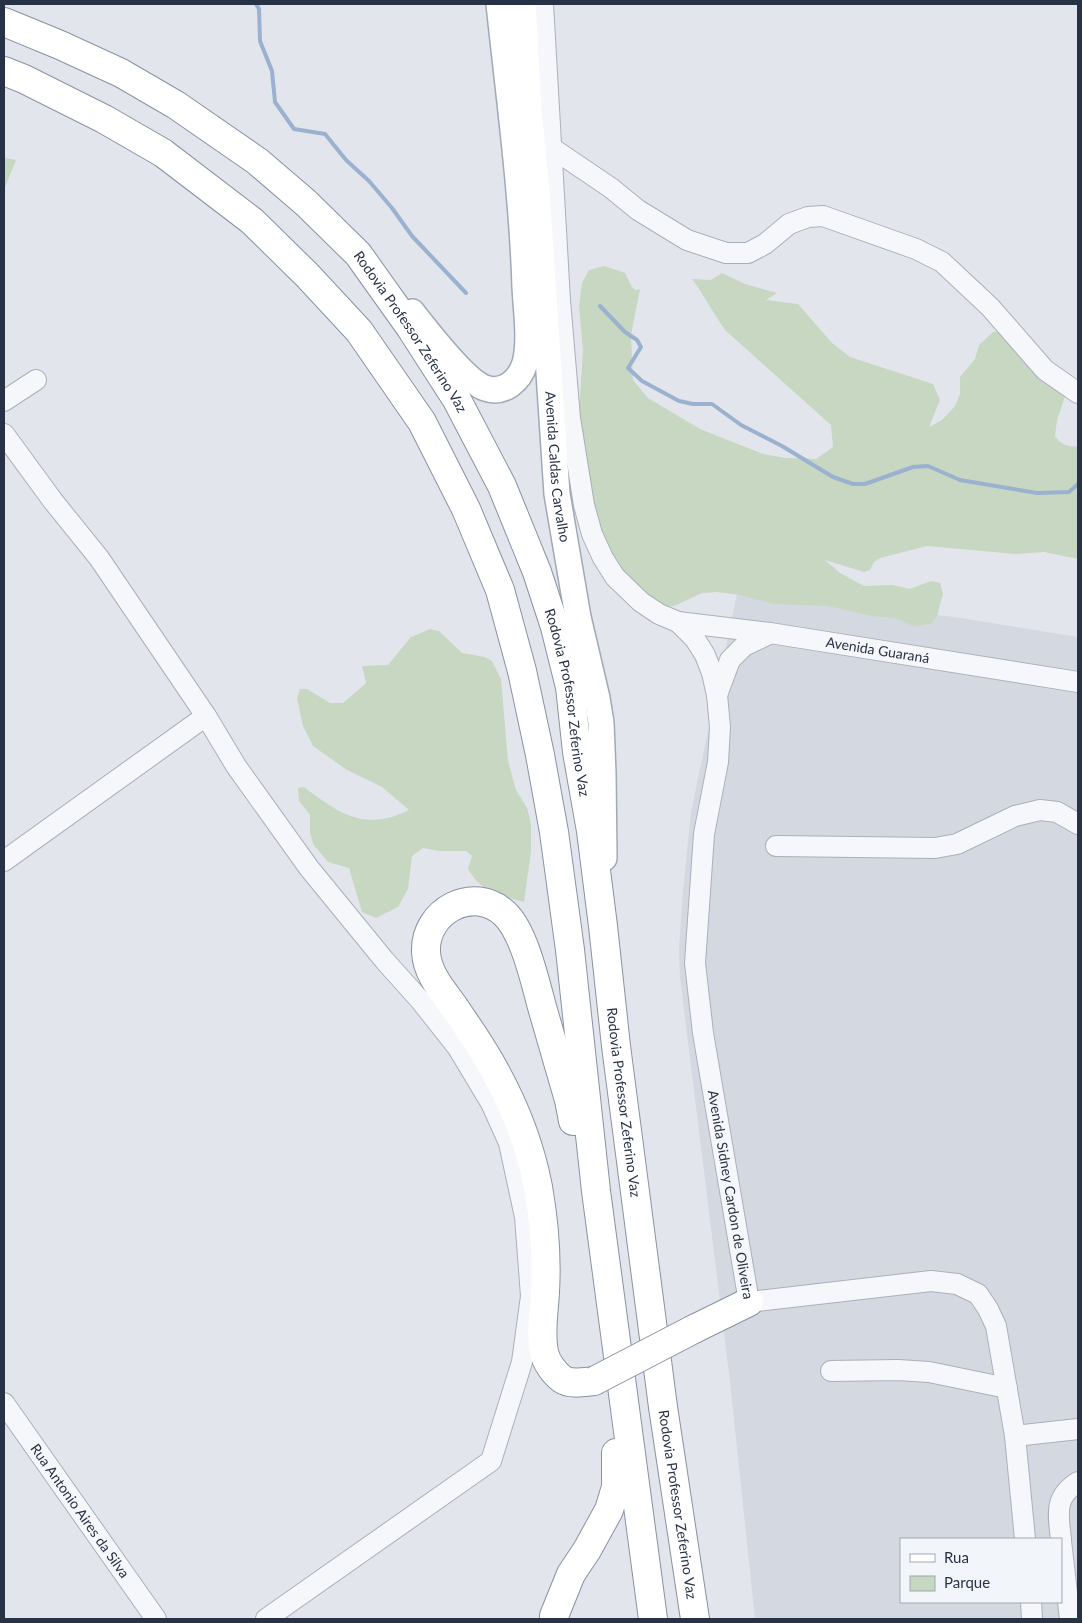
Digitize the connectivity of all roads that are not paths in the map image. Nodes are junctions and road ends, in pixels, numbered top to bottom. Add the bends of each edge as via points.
1 (499, 4) edge
2 (523, 4) edge
3 (543, 4) edge
4 (4, 22) edge
5 (4, 71) edge
6 (552, 148) junction
7 (358, 254) junction
8 (36, 380) dead end
9 (1078, 392) edge
10 (4, 401) edge
11 (4, 434) edge
12 (678, 622) junction
13 (770, 633) junction
14 (1076, 683) edge
15 (717, 695) junction
16 (206, 716) junction
17 (1078, 824) edge
18 (776, 846) dead end
19 (4, 861) edge
20 (603, 926) junction
21 (596, 1191) junction
22 (749, 1302) junction
23 (831, 1371) dead end
24 (1007, 1388) junction
25 (4, 1403) edge
26 (624, 1410) junction
27 (1078, 1429) edge
28 (1015, 1436) junction
29 (1078, 1482) edge
30 (1025, 1538) edge
31 (1061, 1538) edge
32 (1062, 1549) edge
33 (690, 1586) junction
34 (1031, 1603) edge
35 (156, 1619) edge
36 (266, 1619) edge
37 (554, 1619) edge
38 (653, 1619) edge
39 (695, 1619) edge
40 (708, 1619) edge
41 (1032, 1619) edge
42 (1070, 1619) edge

1 - 7 main road via 525,266 527,346 525,363 518,378 507,387 495,390 478,385 453,362 385,279
2 - 20 main road, Avenida Caldas Carvalho via 557,494 578,617 601,723
3 - 6 street, Avenida Caldas Carvalho
4 - 7 highway, Rodovia Professor Zeferino Vaz via 121,73 176,105 257,161
5 - 21 highway via 104,119 163,153 252,221 359,331 422,422 466,509 500,590 524,680 554,832
6 - 9 street via 638,210 687,240 726,253 748,253 789,224 822,216 916,249 942,262 990,307 1044,370
6 - 12 street, Avenida Caldas Carvalho via 570,418 584,505 592,534 615,577 640,602
7 - 20 highway, Rodovia Professor Zeferino Vaz via 457,400 502,486 537,572 570,687
8 - 10 street
11 - 16 street via 99,558
12 - 13 street, Avenida Guaraná
12 - 15 street, Avenida Sidney Cardon de Oliveira via 705,655
13 - 14 street, Avenida Guaraná
13 - 15 street, Avenida Sidney Cardon de Oliveira via 744,646 730,660
15 - 22 street, Avenida Sidney Cardon de Oliveira via 720,727 718,762 704,834 695,963 703,1033
16 - 19 street
16 - 36 street via 236,766 309,868 458,1048 491,1103 509,1143 525,1217 531,1296 522,1362 491,1461
17 - 18 street via 1057,812 1040,810 1015,816 957,844 935,848
20 - 33 highway, Rodovia Professor Zeferino Vaz via 663,1407
21 - 22 highway, bridge via 578,1152 569,1100 517,931 505,914 489,903 475,900 458,904 437,918 426,943 426,956 436,983 484,1052 523,1132 538,1186 545,1249 544,1355 555,1373 563,1380 575,1383 594,1381
21 - 26 highway
22 - 24 street, Avenida Sidney Cardon de Oliveira via 931,1281 957,1284 978,1294 988,1309 996,1326
23 - 24 street via 929,1372
24 - 28 street, Avenida Sidney Cardon de Oliveira
25 - 35 street, Rua Antonio Aires da Silva
26 - 37 highway via 616,1444 616,1487 609,1510 571,1574
26 - 38 highway
27 - 28 street
28 - 30 street, Avenida Sidney Cardon de Oliveira
29 - 31 street via 1059,1503
32 - 42 street
33 - 39 highway, Rodovia Professor Zeferino Vaz
33 - 40 highway
34 - 41 street

